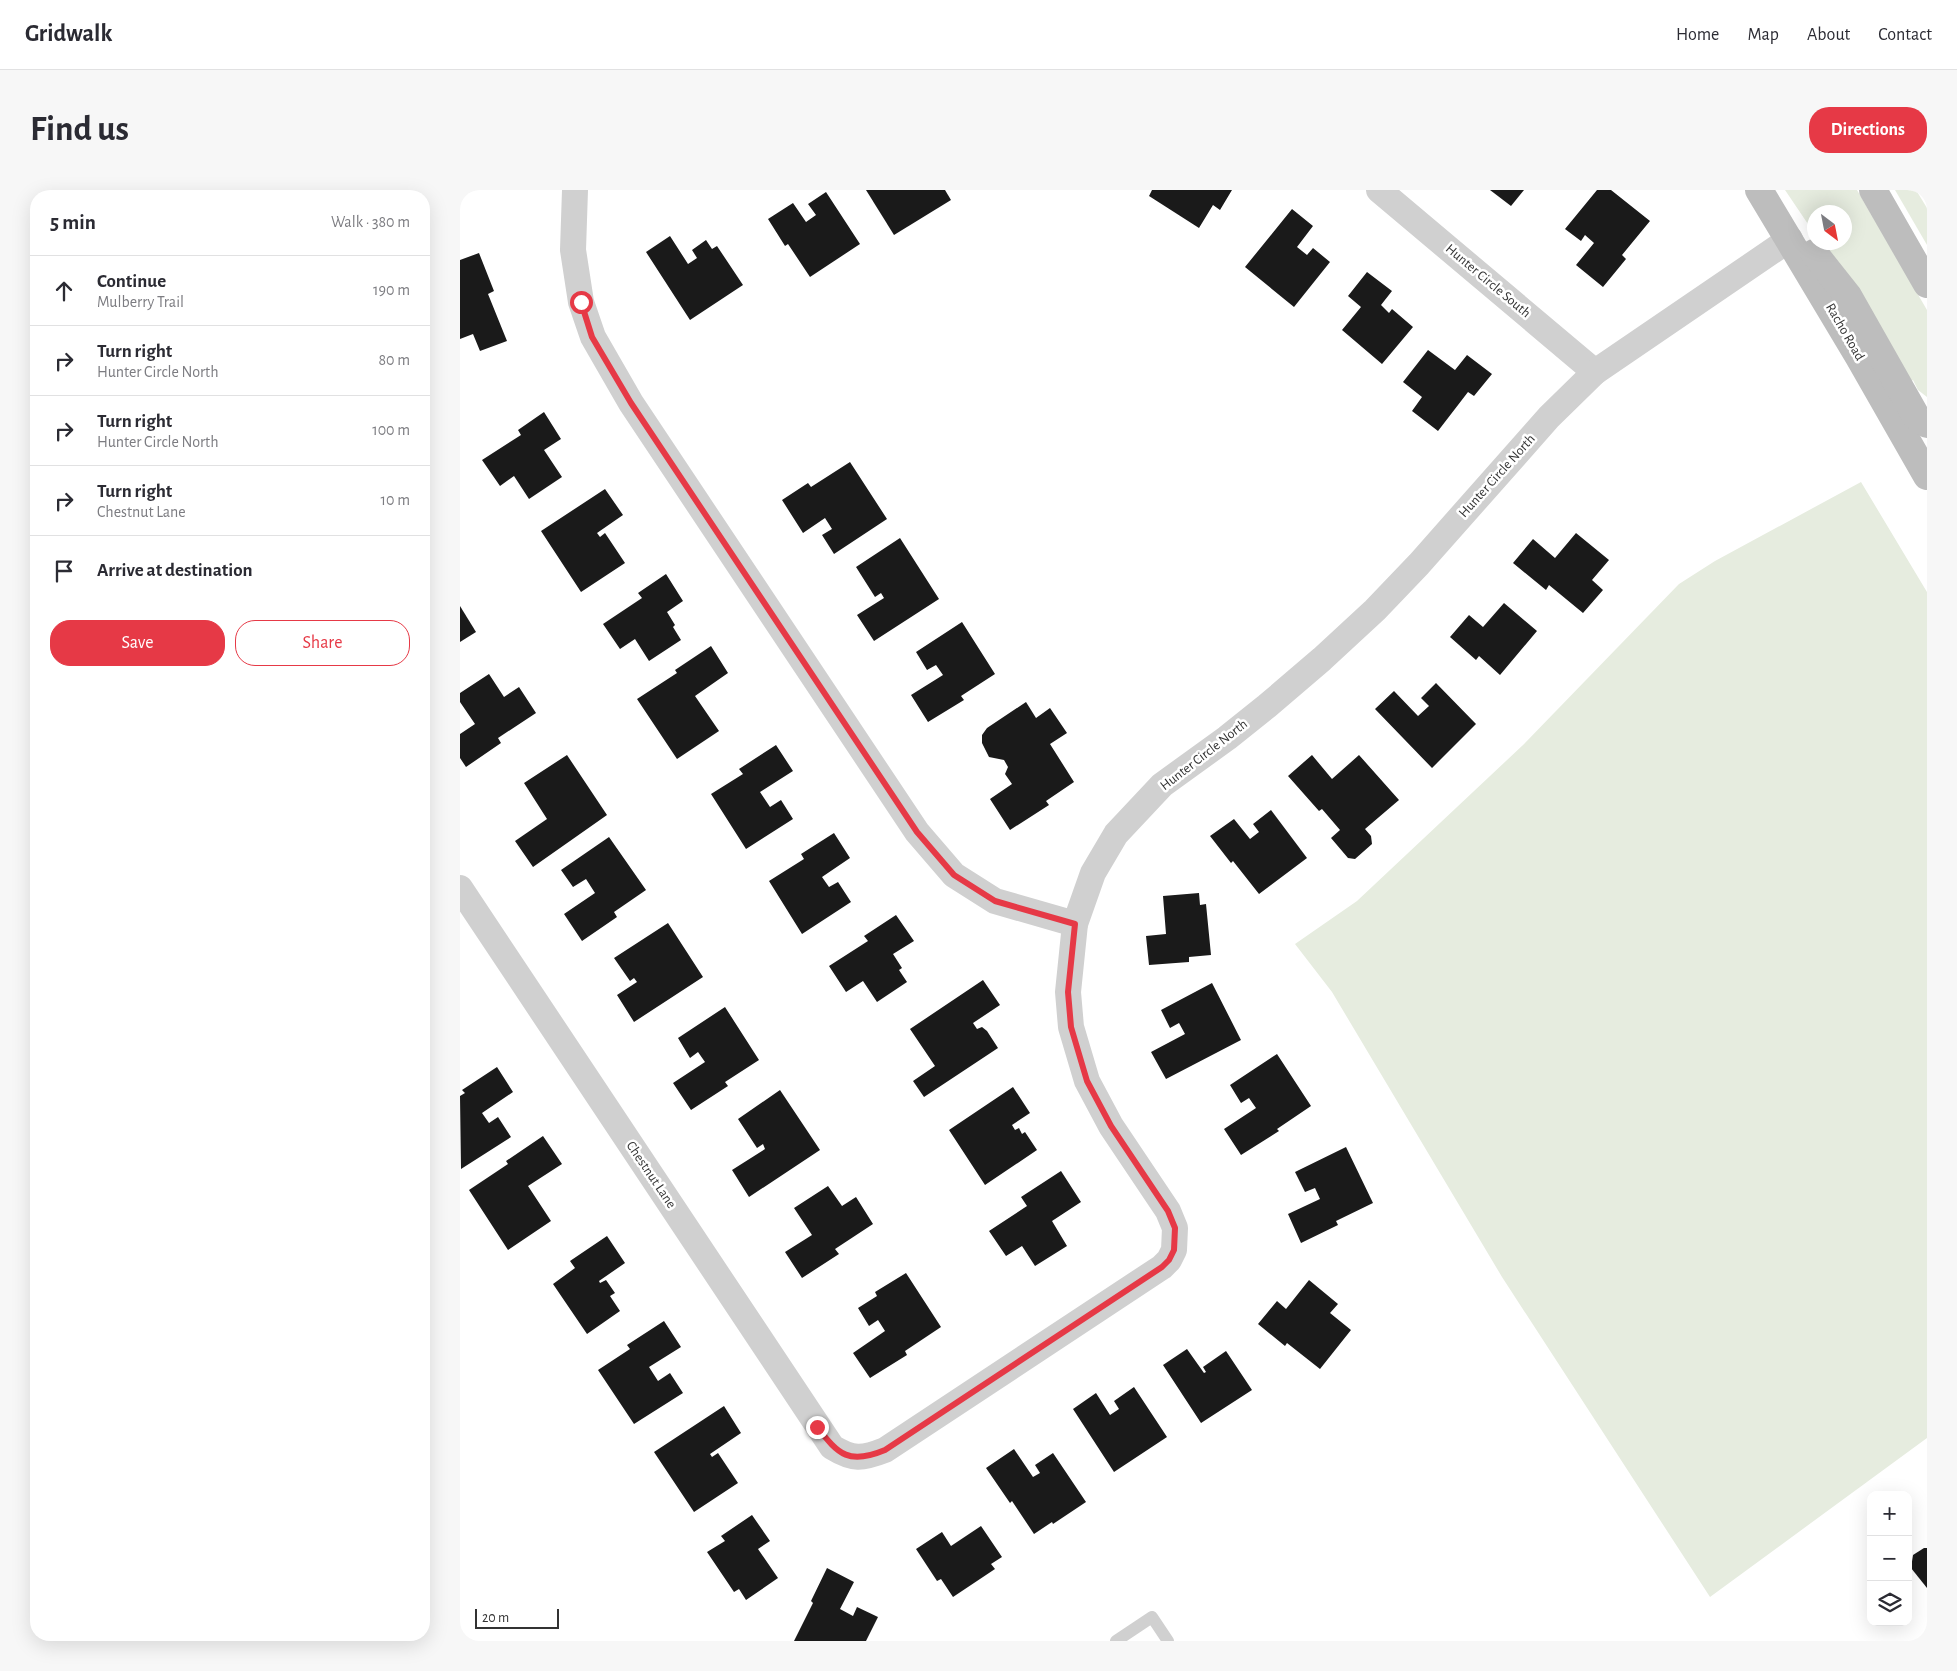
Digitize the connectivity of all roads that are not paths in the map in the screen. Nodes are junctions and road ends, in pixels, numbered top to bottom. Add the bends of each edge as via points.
1 (575, 190) edge
2 (1379, 190) edge
3 (1761, 190) edge
4 (1872, 190) edge
5 (1790, 239) junction
6 (1927, 284) edge
7 (1595, 372) junction
8 (1927, 424) edge
9 (1927, 476) edge
10 (460, 888) edge
11 (1075, 924) junction
12 (848, 1456) joint
13 (1116, 1641) edge
14 (1168, 1641) edge

1 - 11 street via 573,250 581,302 592,337 631,403 917,832 954,875 995,901
2 - 7 street, Hunter Circle South
3 - 5 street, Racho Road
3 - 8 street via 1848,296 1916,416
4 - 6 street
5 - 7 street, Hunter Circle North
5 - 9 street, Racho Road
7 - 11 street, Hunter Circle North via 1549,417 1375,610 1266,706 1162,786 1116,834 1093,873
10 - 12 street, Chestnut Lane via 817,1427 832,1447
11 - 12 street, Hunter Circle North via 1068,992 1071,1027 1087,1081 1111,1126 1168,1211 1175,1228 1174,1250 1162,1267 885,1450 867,1457
13 - 14 lane via 1152,1617

